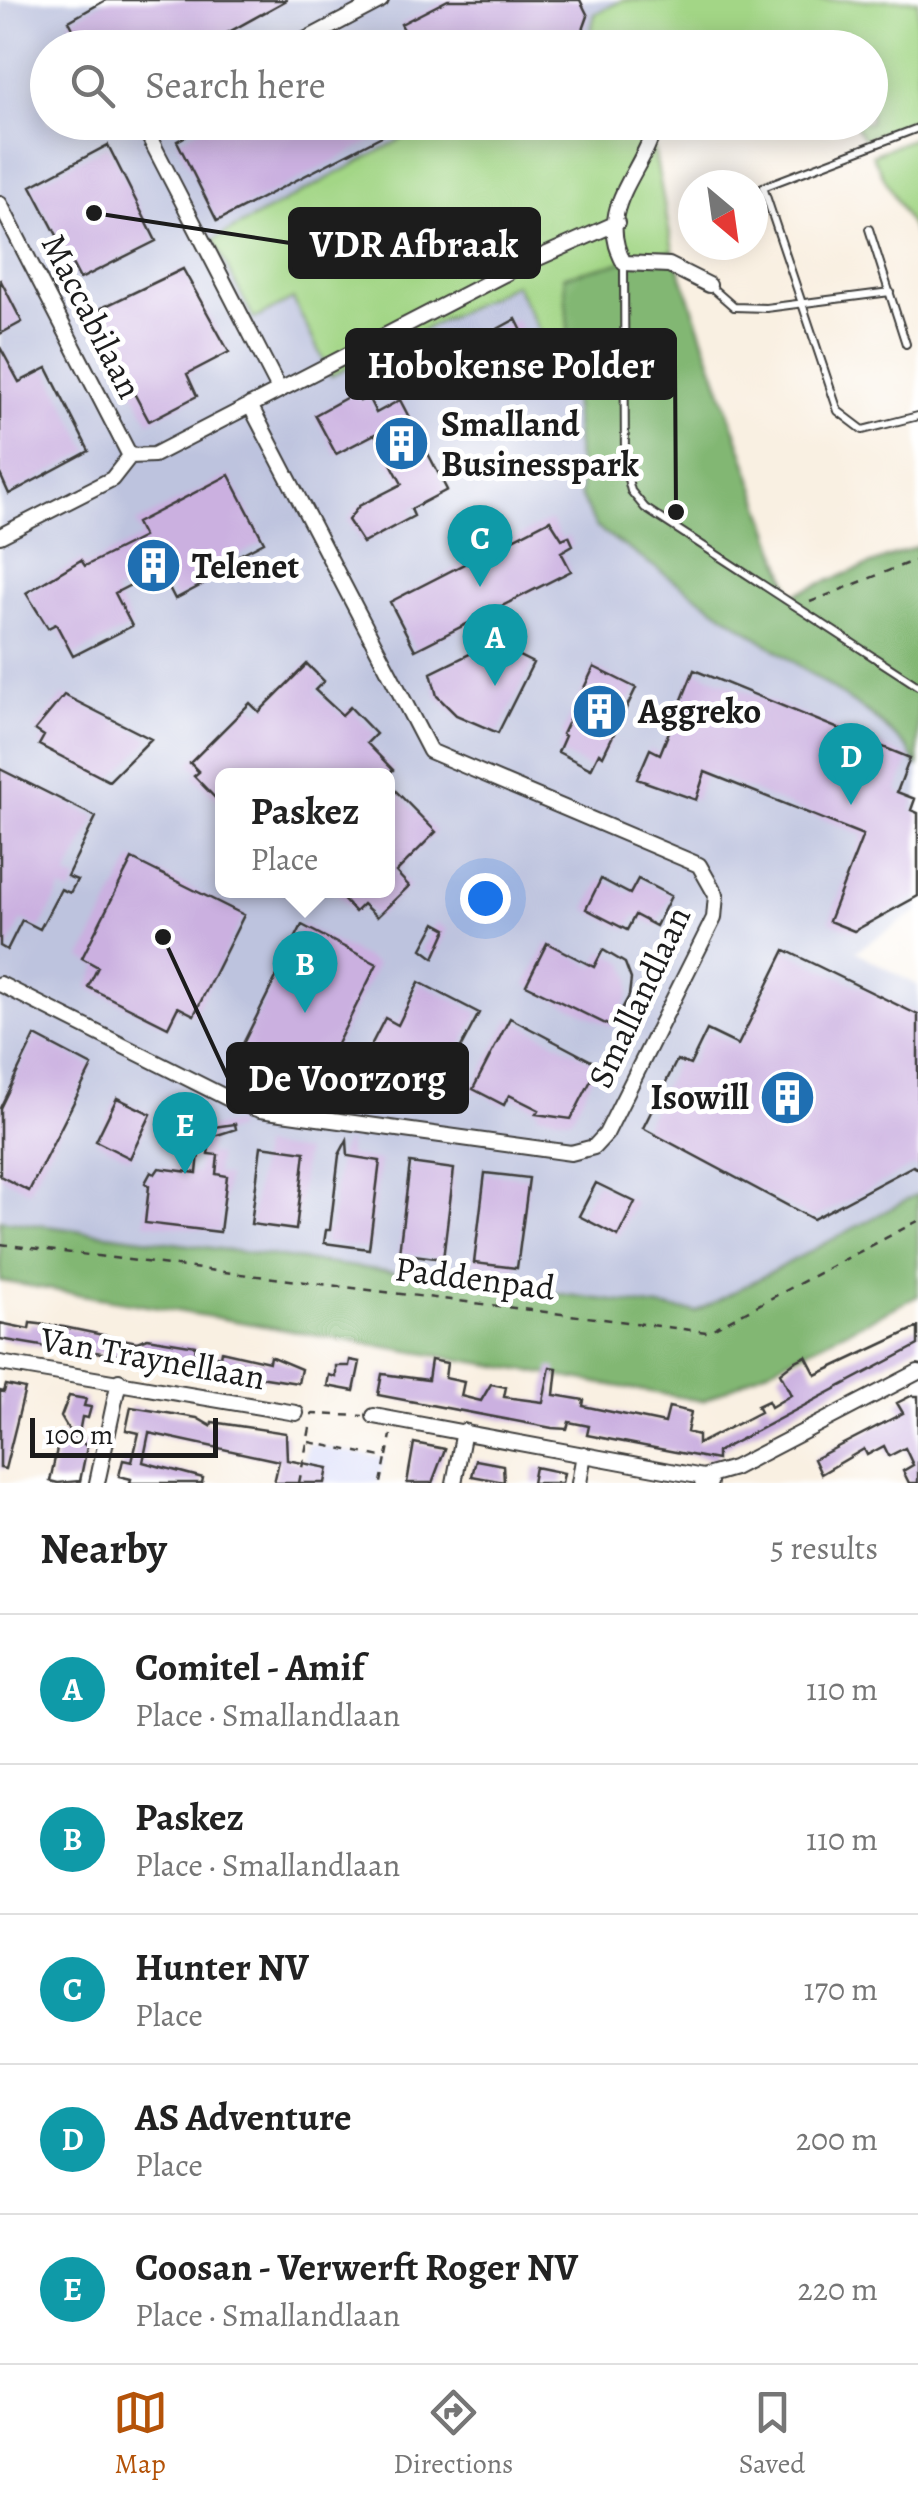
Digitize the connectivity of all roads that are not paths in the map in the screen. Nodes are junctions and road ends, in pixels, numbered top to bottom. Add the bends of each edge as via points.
1 (380, 0) edge
2 (324, 30) edge
3 (918, 128) edge
4 (888, 139) edge
5 (150, 140) edge
6 (647, 140) edge
7 (886, 140) edge
8 (0, 204) edge
9 (617, 223) junction
10 (870, 229) dead end
11 (624, 263) junction
12 (709, 285) joint
13 (890, 292) junction
14 (798, 303) junction
15 (906, 344) dead end
16 (279, 389) junction
17 (250, 405) junction
18 (918, 416) edge
19 (130, 456) junction
20 (0, 536) edge
21 (918, 686) edge
22 (0, 984) edge
23 (0, 1363) edge
24 (918, 1372) edge
25 (118, 1382) junction
26 (296, 1414) road end
27 (374, 1416) road end
28 (464, 1431) junction
29 (584, 1454) junction
30 (705, 1481) edge
31 (97, 1483) edge
32 (454, 1483) edge
33 (578, 1483) edge

1 - 2 street
3 - 4 lane
5 - 16 street
6 - 9 street via 620,191
7 - 14 lane via 763,187
8 - 19 street, Maccabilaan
9 - 11 street
9 - 16 street
10 - 13 lane
11 - 12 street via 669,266
11 - 21 lane via 625,467 632,491 645,508
12 - 14 lane via 734,307
13 - 14 lane
13 - 15 lane
14 - 18 lane via 838,411 863,430
16 - 17 street
17 - 19 street via 154,455
17 - 22 street, Smallandlaan via 430,750 699,865 716,895 714,918 606,1134 572,1153 260,1110
19 - 20 street via 112,479
23 - 25 street, Van Traynellaan
24 - 30 street
25 - 26 street, Van Traynellaan
25 - 31 street
27 - 28 street
28 - 29 street
28 - 32 street
29 - 30 street
29 - 33 street

